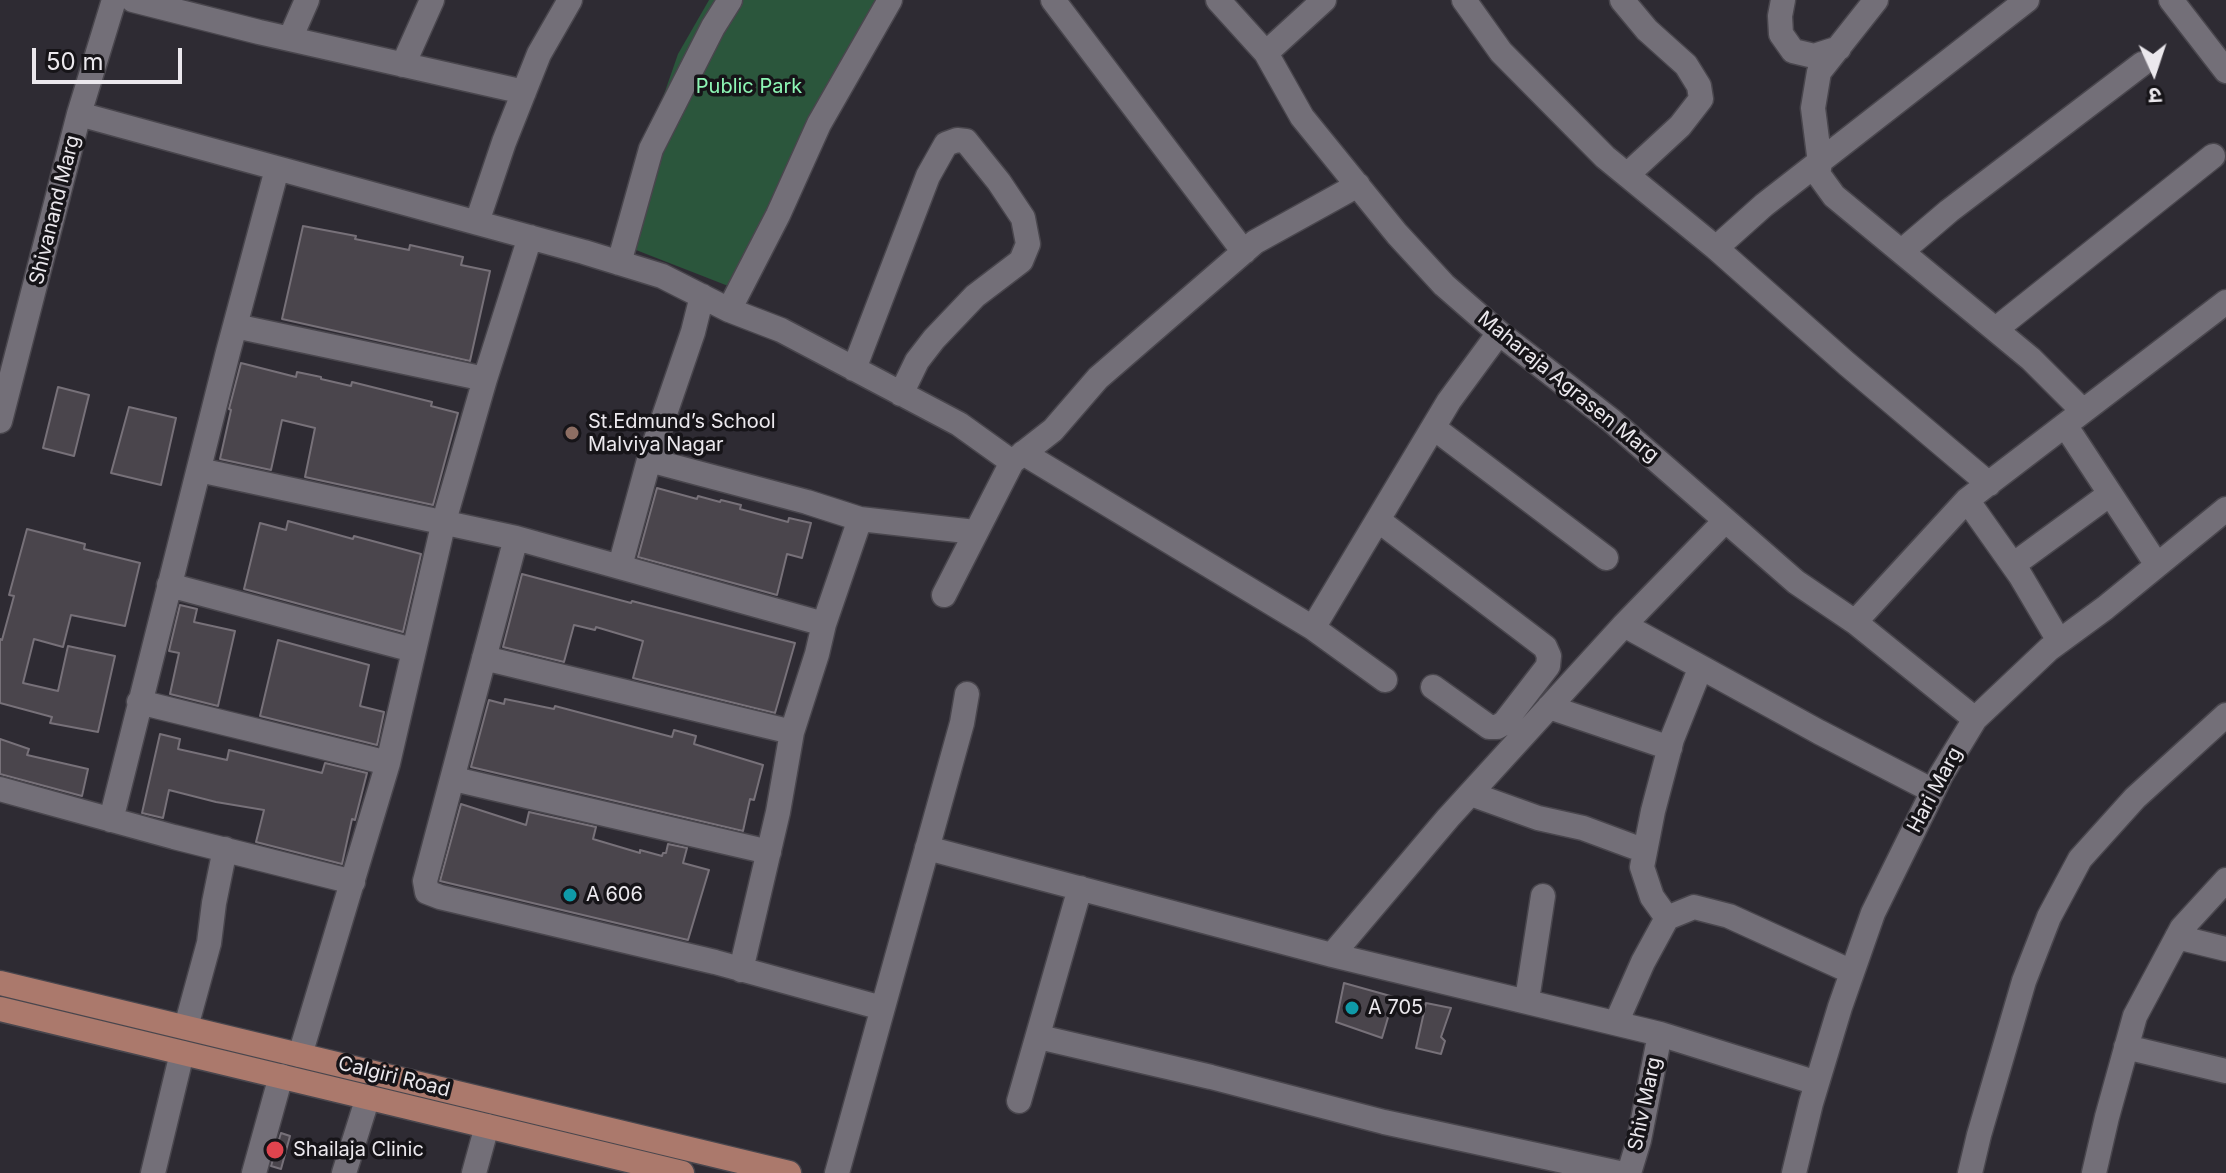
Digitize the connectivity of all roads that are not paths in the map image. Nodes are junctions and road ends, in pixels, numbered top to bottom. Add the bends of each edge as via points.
1 (114, 0) edge
2 (133, 0) edge
3 (307, 0) edge
4 (432, 0) edge
5 (570, 0) edge
6 (730, 0) edge
7 (890, 0) edge
8 (1053, 0) edge
9 (1218, 0) edge
10 (1324, 0) edge
11 (1464, 0) edge
12 (1622, 0) edge
13 (1783, 0) edge
14 (1876, 0) edge
15 (2027, 0) edge
16 (2171, 0) edge
17 (290, 39) junction
18 (1839, 48) junction
19 (1266, 53) junction
20 (2142, 64) dead end
21 (403, 65) junction
22 (2226, 71) edge
23 (524, 92) junction
24 (79, 114) junction
25 (2213, 156) dead end
26 (1820, 163) junction
27 (277, 169) junction
28 (1627, 175) junction
29 (1358, 185) junction
30 (477, 222) junction
31 (530, 237) junction
32 (1716, 248) junction
33 (1902, 251) junction
34 (1244, 252) junction
35 (619, 263) junction
36 (702, 296) junction
37 (2226, 302) edge
38 (729, 310) junction
39 (235, 326) junction
40 (1996, 329) junction
41 (1499, 333) junction
42 (11, 339) edge
43 (854, 369) junction
44 (485, 379) junction
45 (901, 394) junction
46 (2074, 418) junction
47 (0, 421) edge
48 (1434, 428) junction
49 (1018, 458) junction
50 (649, 460) junction
51 (199, 470) junction
52 (1989, 484) junction
53 (2110, 494) junction
54 (1967, 500) junction
55 (2226, 509) edge
56 (860, 519) junction
57 (1378, 520) junction
58 (444, 521) junction
59 (1725, 521) junction
60 (975, 532) junction
61 (516, 538) junction
62 (1606, 558) dead end
63 (2013, 565) junction
64 (2157, 565) junction
65 (620, 566) junction
66 (169, 585) junction
67 (944, 595) dead end
68 (1855, 622) junction
69 (824, 624) junction
70 (1624, 625) junction
71 (1313, 628) junction
72 (2059, 641) junction
73 (413, 650) junction
74 (484, 658) junction
75 (1700, 669) junction
76 (1385, 680) dead end
77 (1433, 687) dead end
78 (967, 694) dead end
79 (139, 702) junction
80 (1549, 707) junction
81 (2226, 715) edge
82 (1975, 719) junction
83 (792, 732) junction
84 (1670, 748) junction
85 (388, 763) junction
86 (454, 779) junction
87 (0, 789) edge
88 (1933, 791) junction
89 (1471, 794) junction
90 (111, 820) junction
91 (927, 848) junction
92 (225, 849) junction
93 (1645, 851) junction
94 (769, 852) junction
95 (2226, 880) edge
96 (353, 882) junction
97 (1080, 888) junction
98 (1543, 896) dead end
99 (1667, 918) junction
100 (2177, 937) junction
101 (2226, 949) edge
102 (1332, 955) junction
103 (741, 970) junction
104 (1852, 972) junction
105 (0, 983) edge
106 (1527, 1000) junction
107 (882, 1008) junction
108 (0, 1009) edge
109 (1616, 1023) junction
110 (186, 1027) junction
111 (1660, 1034) junction
112 (1039, 1037) junction
113 (2126, 1047) junction
114 (182, 1053) junction
115 (300, 1055) junction
116 (2226, 1071) edge
117 (281, 1076) junction
118 (1817, 1083) junction
119 (368, 1097) junction
120 (1019, 1101) dead end
121 (487, 1126) junction
122 (610, 1164) edge
123 (678, 1172) edge
124 (2097, 1172) edge
125 (153, 1173) edge
126 (254, 1173) edge
127 (344, 1173) edge
128 (474, 1173) edge
129 (789, 1173) edge
130 (837, 1173) edge
131 (1619, 1173) edge
132 (1629, 1173) edge
133 (1794, 1173) edge
134 (1970, 1173) edge

1 - 24 street, Shivanand Marg
2 - 17 street
3 - 17 street
4 - 21 street
5 - 23 street
6 - 35 street via 651,149
7 - 38 street via 819,124
8 - 34 street
9 - 19 street, Maharaja Agrasen Marg
10 - 19 street
11 - 28 street via 1501,52
12 - 28 street via 1686,65 1701,99
13 - 18 street via 1781,34 1793,51 1814,56
14 - 18 street
15 - 26 street
16 - 22 street
17 - 21 street
18 - 26 street via 1819,72 1813,108
19 - 29 street, Maharaja Agrasen Marg via 1302,117
20 - 33 street
21 - 23 street
23 - 30 street
24 - 27 street
24 - 42 street, Shivanand Marg
25 - 40 street
26 - 32 street
26 - 33 street via 1818,174 1834,196
27 - 30 street
27 - 39 street
28 - 32 street
29 - 34 street
29 - 41 street, Maharaja Agrasen Marg via 1444,285
30 - 31 street
31 - 35 street
31 - 44 street
32 - 52 street
33 - 40 street
34 - 49 street via 1098,378 1053,430
35 - 36 street
36 - 38 street
36 - 50 street
37 - 46 street
38 - 43 street via 781,330
39 - 44 street
39 - 51 street
40 - 46 street via 2031,359
41 - 48 street
41 - 59 street, Maharaja Agrasen Marg via 1612,421
42 - 47 street, Shivanand Marg
43 - 45 street
43 - 45 street via 928,176 946,144 966,141 1023,218 1028,244 1021,261 975,296 934,339
44 - 58 street
45 - 49 street
46 - 52 street
46 - 53 street
48 - 57 street
48 - 62 street
49 - 60 street
49 - 71 street
50 - 56 street
50 - 65 street
51 - 58 street
51 - 66 street
52 - 54 street
53 - 63 street
53 - 64 street
54 - 63 street
54 - 68 street
55 - 64 street, Hari Marg
56 - 60 street
56 - 69 street
57 - 71 street
57 - 77 street via 1545,647 1549,656 1548,666 1497,727 1489,727
58 - 61 street
58 - 73 street
59 - 68 street, Maharaja Agrasen Marg via 1796,582
59 - 70 street
60 - 67 street
61 - 65 street
61 - 74 street
63 - 72 street
64 - 72 street, Hari Marg
65 - 69 street
66 - 73 street
66 - 79 street
68 - 82 street, Maharaja Agrasen Marg
69 - 83 street
70 - 75 street
70 - 80 street
71 - 76 street
72 - 82 street, Hari Marg
73 - 85 street
74 - 83 street
74 - 86 street
75 - 84 street
75 - 88 street
78 - 91 street
79 - 85 street
79 - 90 street
80 - 84 street
80 - 89 street
81 - 134 street via 2135,798 2080,859 2024,981
82 - 88 street, Hari Marg
83 - 94 street
84 - 93 street
85 - 96 street
86 - 94 street
86 - 103 street via 425,881 427,892
87 - 90 street
88 - 104 street, Hari Marg via 1873,913
89 - 93 street
89 - 102 street
90 - 92 street
91 - 97 street
91 - 107 street
92 - 96 street
92 - 110 street via 209,943
93 - 99 street via 1642,867 1652,897
94 - 103 street
95 - 100 street
96 - 115 street
97 - 102 street
97 - 112 street
98 - 106 street
99 - 104 street via 1694,907 1729,916
99 - 109 street
100 - 101 street
100 - 113 street via 2135,1016
102 - 106 street
103 - 107 street
104 - 118 street, Hari Marg
105 - 110 main road, Calgiri Road
106 - 109 street
107 - 130 street
108 - 114 main road, Calgiri Road
109 - 111 street
110 - 115 main road, Calgiri Road
111 - 118 street
111 - 132 street, Shiv Marg
112 - 120 street
112 - 131 street
113 - 116 street
113 - 124 street
114 - 117 main road, Calgiri Road
114 - 125 street
115 - 129 main road, Calgiri Road
117 - 119 main road, Calgiri Road
117 - 126 street
118 - 133 street, Hari Marg
119 - 121 main road, Calgiri Road
119 - 127 street
121 - 122 main road, Calgiri Road
121 - 128 street
122 - 123 main road, Calgiri Road

